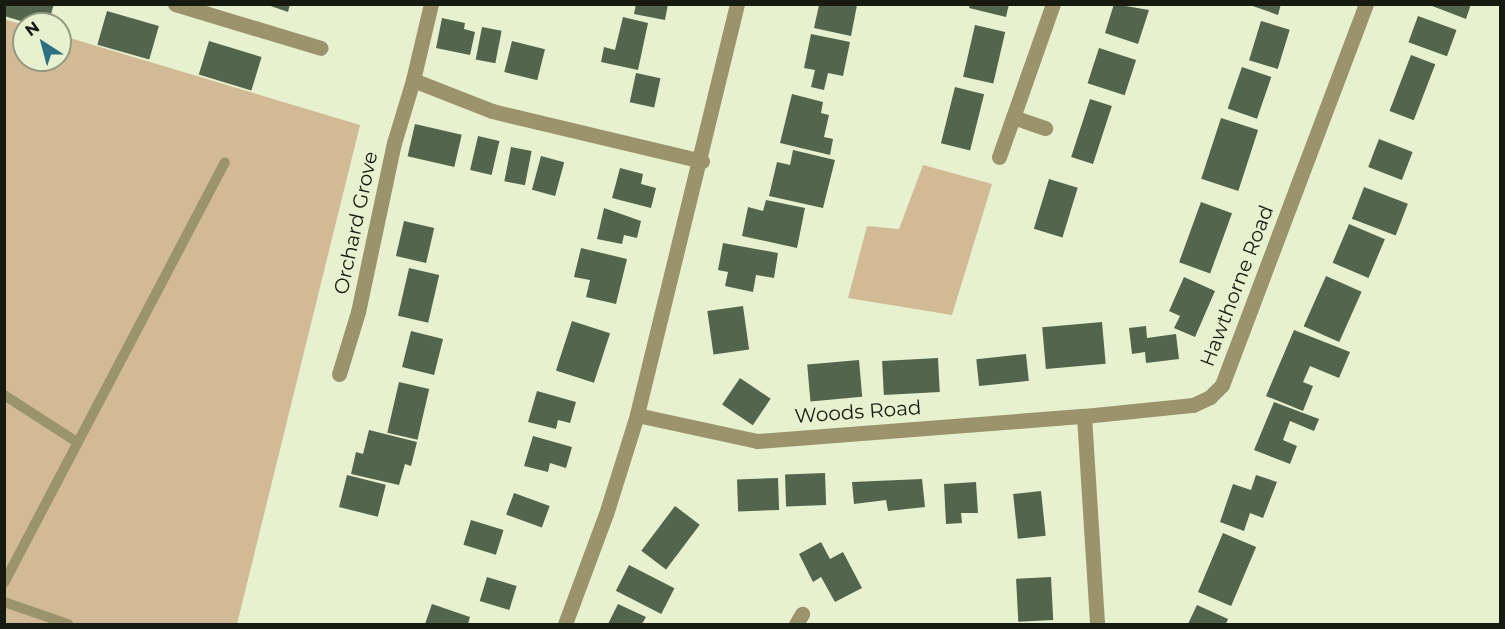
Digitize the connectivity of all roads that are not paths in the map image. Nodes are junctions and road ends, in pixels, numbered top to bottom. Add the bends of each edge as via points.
1 (175, 4) edge
2 (431, 4) edge
3 (737, 4) edge
4 (1053, 4) edge
5 (1366, 4) edge
6 (321, 48) dead end
7 (414, 80) junction
8 (1013, 117) junction
9 (1045, 128) dead end
10 (999, 157) dead end
11 (702, 161) junction
12 (225, 162) dead end
13 (339, 374) dead end
14 (4, 395) edge
15 (637, 415) junction
16 (1084, 416) junction
17 (77, 442) junction
18 (4, 583) edge
19 (4, 602) edge
20 (68, 624) edge
21 (565, 624) edge
22 (1097, 624) edge

1 - 6 street
2 - 7 street, Orchard Grove
3 - 11 street
4 - 8 street
5 - 16 street, Hawthorne Road via 1222,385 1210,398 1193,405
7 - 11 street via 492,111
7 - 13 street, Orchard Grove via 392,153 358,312
8 - 9 street
8 - 10 street
11 - 15 street
12 - 17 lane
14 - 17 lane
15 - 16 street, Woods Road via 757,441
15 - 21 street
16 - 22 street
17 - 18 lane
19 - 20 lane

